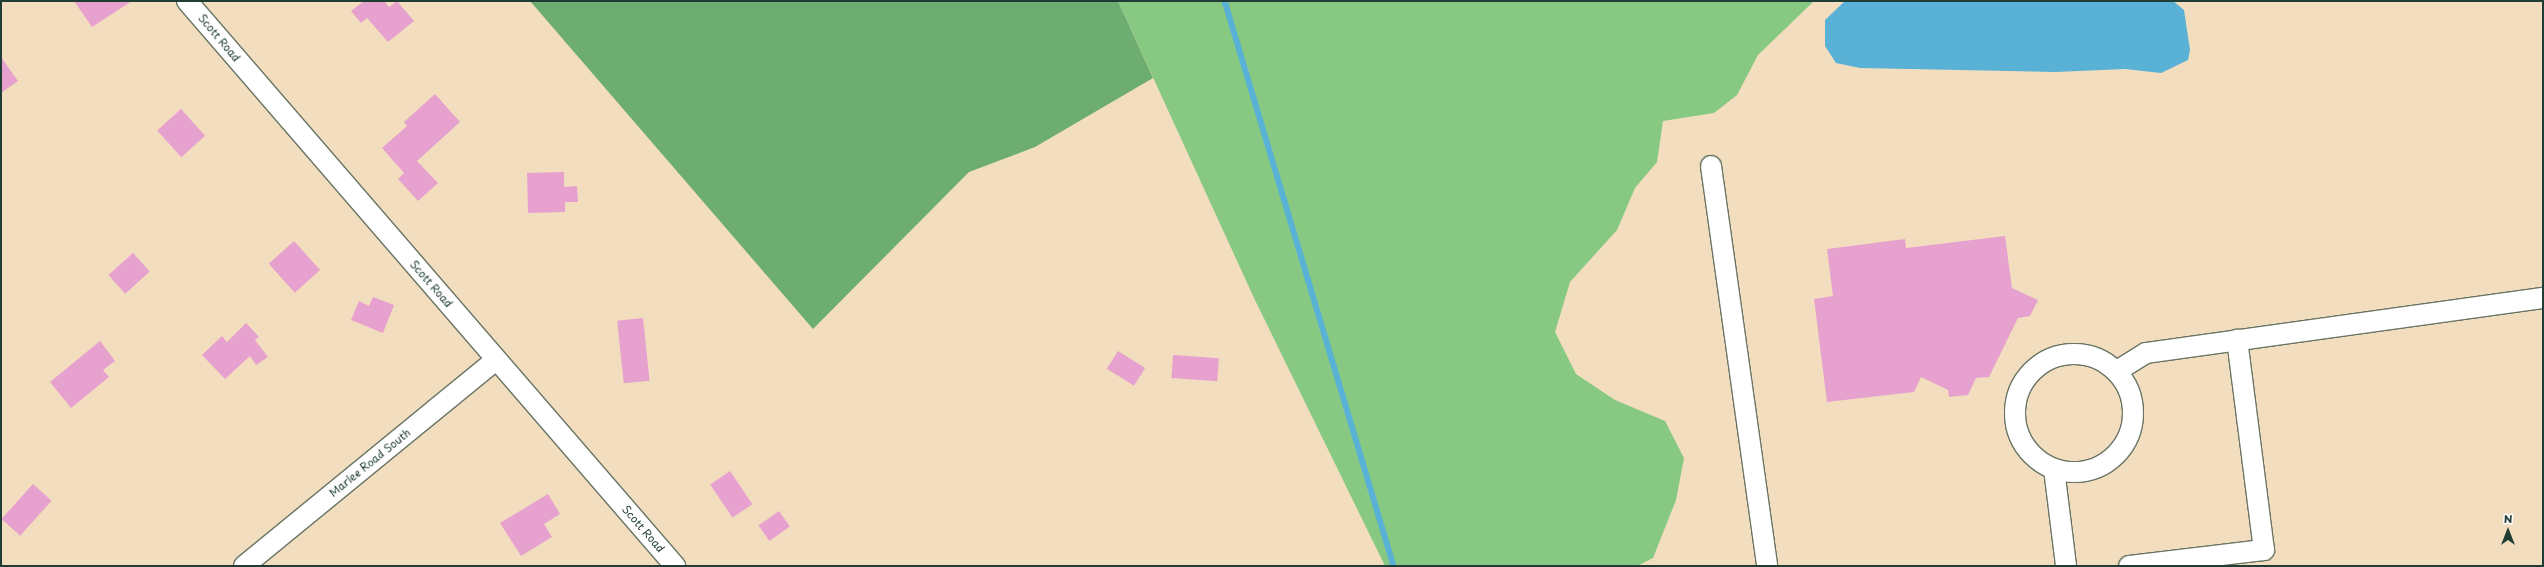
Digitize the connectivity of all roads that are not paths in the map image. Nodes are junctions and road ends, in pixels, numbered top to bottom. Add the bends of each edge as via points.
1 (188, 1) edge
2 (1711, 166) dead end
3 (2543, 298) edge
4 (2237, 340) junction
5 (496, 360) junction
6 (2117, 371) junction
7 (2054, 469) junction
8 (244, 566) edge
9 (675, 566) edge
10 (1767, 566) edge
11 (2066, 566) edge
12 (2130, 566) edge

1 - 5 street, Scott Road
2 - 10 street
3 - 4 street
4 - 6 street via 2146,353
4 - 12 street via 2264,550
5 - 8 street, Marlee Road South
5 - 9 street, Scott Road
6 - 7 street via 2128,388 2134,407 2132,426 2124,445 2111,459 2094,469 2074,472
6 - 7 street via 2103,359 2082,354 2063,354 2044,361 2029,373 2019,390 2014,408 2016,428 2024,446 2037,460
7 - 11 street

